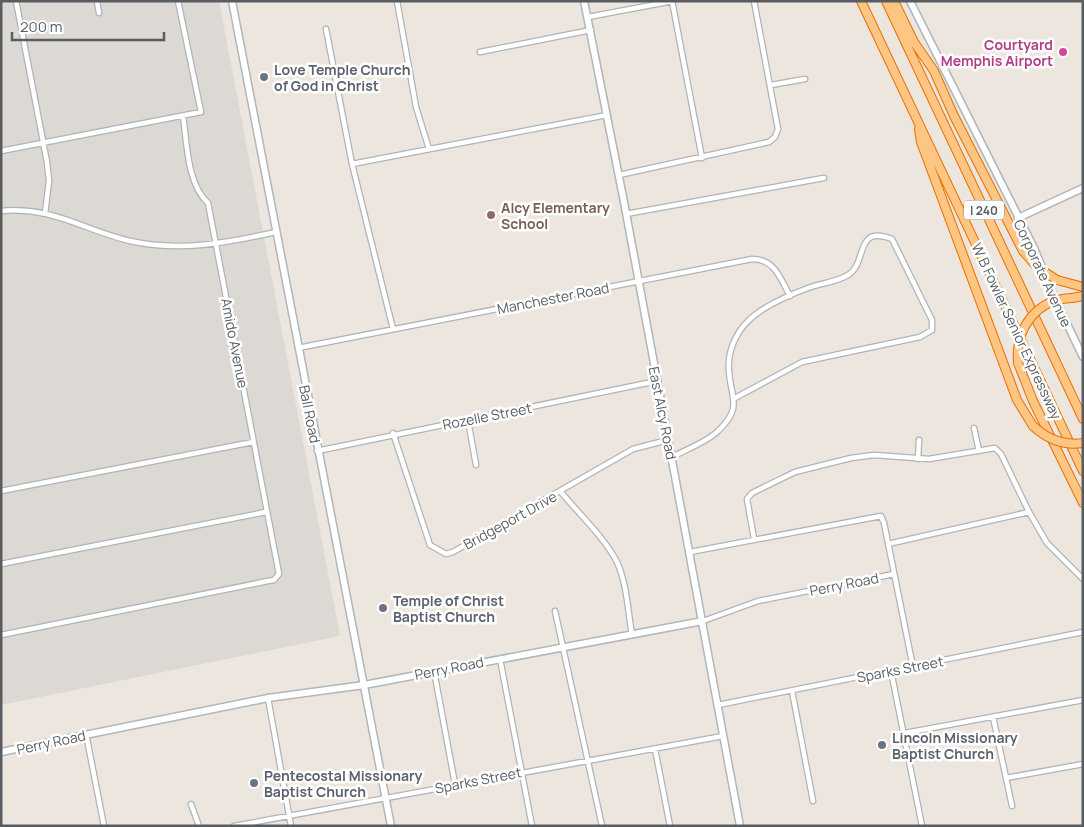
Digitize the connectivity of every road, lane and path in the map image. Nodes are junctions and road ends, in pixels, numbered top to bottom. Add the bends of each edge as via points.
1 (16, 1) edge
2 (97, 1) edge
3 (178, 1) edge
4 (232, 1) edge
5 (397, 1) edge
6 (584, 1) edge
7 (673, 1) edge
8 (754, 1) edge
9 (861, 1) edge
10 (886, 1) edge
11 (894, 1) edge
12 (910, 1) edge
13 (99, 13) dead end
14 (588, 17) junction
15 (326, 29) dead end
16 (591, 30) junction
17 (480, 52) dead end
18 (805, 79) dead end
19 (771, 85) junction
20 (607, 114) junction
21 (183, 116) junction
22 (917, 119) junction
23 (43, 141) junction
24 (429, 149) junction
25 (1, 151) edge
26 (702, 158) junction
27 (352, 164) junction
28 (619, 175) junction
29 (824, 178) dead end
30 (1083, 188) edge
31 (1, 211) edge
32 (45, 213) junction
33 (626, 214) junction
34 (1018, 218) junction
35 (276, 232) junction
36 (217, 244) junction
37 (639, 282) junction
38 (1083, 287) edge
39 (790, 296) junction
40 (1083, 296) edge
41 (393, 329) junction
42 (298, 348) junction
43 (1083, 357) edge
44 (657, 382) junction
45 (735, 398) junction
46 (1083, 419) edge
47 (468, 420) junction
48 (974, 428) dead end
49 (393, 433) junction
50 (668, 440) junction
51 (920, 440) dead end
52 (253, 442) junction
53 (1083, 443) edge
54 (317, 450) junction
55 (979, 451) junction
56 (672, 457) junction
57 (918, 459) junction
58 (476, 465) dead end
59 (1083, 471) edge
60 (1, 491) edge
61 (561, 492) junction
62 (1083, 502) edge
63 (266, 512) junction
64 (1029, 512) junction
65 (754, 540) junction
66 (888, 544) junction
67 (690, 552) junction
68 (1, 564) edge
69 (894, 574) junction
70 (1083, 579) edge
71 (555, 611) dead end
72 (703, 621) junction
73 (1083, 632) edge
74 (1, 635) edge
75 (632, 635) junction
76 (565, 648) junction
77 (500, 659) junction
78 (913, 666) junction
79 (434, 671) junction
80 (891, 671) junction
81 (364, 685) junction
82 (792, 691) junction
83 (268, 698) junction
84 (1083, 700) edge
85 (718, 705) junction
86 (993, 717) junction
87 (905, 733) junction
88 (86, 734) junction
89 (723, 736) junction
90 (655, 749) junction
91 (1, 752) edge
92 (589, 761) junction
93 (1083, 764) edge
94 (522, 771) junction
95 (1006, 778) junction
96 (456, 784) junction
97 (386, 797) junction
98 (813, 801) dead end
99 (191, 804) dead end
100 (1012, 806) dead end
101 (289, 815) junction
102 (104, 826) edge
103 (199, 826) edge
104 (234, 826) edge
105 (291, 826) edge
106 (391, 826) edge
107 (532, 826) edge
108 (602, 826) edge
109 (670, 826) edge
110 (740, 826) edge
111 (922, 826) edge

1 - 23 street
2 - 13 street
3 - 21 street via 200,112
4 - 35 street, Ball Road
5 - 24 street via 416,107
6 - 14 street, East Alcy Road
7 - 14 street
7 - 26 street
8 - 19 street
9 - 22 highway, W B Fowler Senior Expressway / I 240
10 - 46 highway, W B Fowler Senior Expressway / I 240
11 - 38 highway, bridge via 914,42 934,71 1023,251 1037,267 1057,280
12 - 34 street, Corporate Avenue
14 - 16 street, East Alcy Road
15 - 27 street
16 - 17 street
16 - 20 street, East Alcy Road
18 - 19 street
19 - 26 street via 778,129 775,137 769,142
20 - 24 street
20 - 28 street, East Alcy Road
21 - 23 street
21 - 36 street, Amido Avenue via 198,193 208,204
22 - 53 highway, bridge via 921,142 1014,392 1033,426 1054,441
22 - 59 highway, W B Fowler Senior Expressway / I 240
23 - 25 street
23 - 32 street via 49,181
24 - 27 street
26 - 28 street
27 - 41 street
28 - 33 street, East Alcy Road
29 - 33 street
30 - 34 street
31 - 32 street
32 - 36 street via 139,243 178,247
33 - 37 street, East Alcy Road
34 - 43 street, Corporate Avenue
35 - 36 street
35 - 42 street, Ball Road
36 - 52 street, Amido Avenue
37 - 39 street, Manchester Road via 762,259 774,266
37 - 41 street, Manchester Road
37 - 44 street, East Alcy Road
39 - 45 street via 758,313 736,336 730,352 729,372
39 - 45 street via 848,276 855,270 864,244 872,236 882,235 892,239 932,320 932,330 920,336 802,362
40 - 62 highway, bridge via 1046,304 1026,322 1018,339 1018,363 1033,401
41 - 42 street, Manchester Road
42 - 54 street, Ball Road
44 - 47 street, Rozelle Street
44 - 50 street, East Alcy Road
45 - 56 street via 733,409 718,432
47 - 49 street, Rozelle Street
47 - 58 street
48 - 55 street
49 - 54 street, Rozelle Street
49 - 61 street, Bridgeport Drive via 430,545 436,551 453,552
50 - 56 street, East Alcy Road
50 - 61 street, Bridgeport Drive via 633,450
51 - 57 street
52 - 60 street
52 - 63 street, Amido Avenue
54 - 81 street, Ball Road
55 - 57 street
55 - 64 street via 995,448 1001,454
56 - 67 street, East Alcy Road
57 - 65 street via 874,455 850,458 795,472 752,493 746,499
61 - 75 street via 617,564
63 - 68 street
63 - 74 street, Amido Avenue via 279,574 274,580
64 - 66 street
64 - 70 street via 1047,543
65 - 66 street via 881,516
65 - 67 street
66 - 69 street
67 - 72 street, East Alcy Road
69 - 72 street, Perry Road via 758,601
69 - 78 street
71 - 76 street
72 - 75 street, Perry Road
72 - 85 street, East Alcy Road
73 - 78 street, Sparks Street
75 - 76 street, Perry Road
76 - 77 street, Perry Road
76 - 92 street
77 - 79 street, Perry Road
77 - 94 street
78 - 80 street, Sparks Street
79 - 81 street, Perry Road
79 - 96 street
80 - 82 street, Sparks Street
80 - 87 street
81 - 83 street, Perry Road
81 - 97 street, Ball Road
82 - 85 street, Sparks Street
82 - 98 street
83 - 88 street, Perry Road
83 - 101 street
84 - 86 street
85 - 89 street, East Alcy Road
86 - 87 street
86 - 95 street
87 - 111 street
88 - 91 street, Perry Road
88 - 102 street
89 - 90 street, Sparks Street
89 - 110 street, East Alcy Road
90 - 92 street, Sparks Street
90 - 109 street
92 - 94 street, Sparks Street
92 - 108 street
93 - 95 street
94 - 96 street, Sparks Street
94 - 107 street
95 - 100 street
96 - 97 street, Sparks Street
97 - 101 street, Sparks Street
97 - 106 street, Ball Road
99 - 103 street
101 - 104 street, Sparks Street
101 - 105 street

